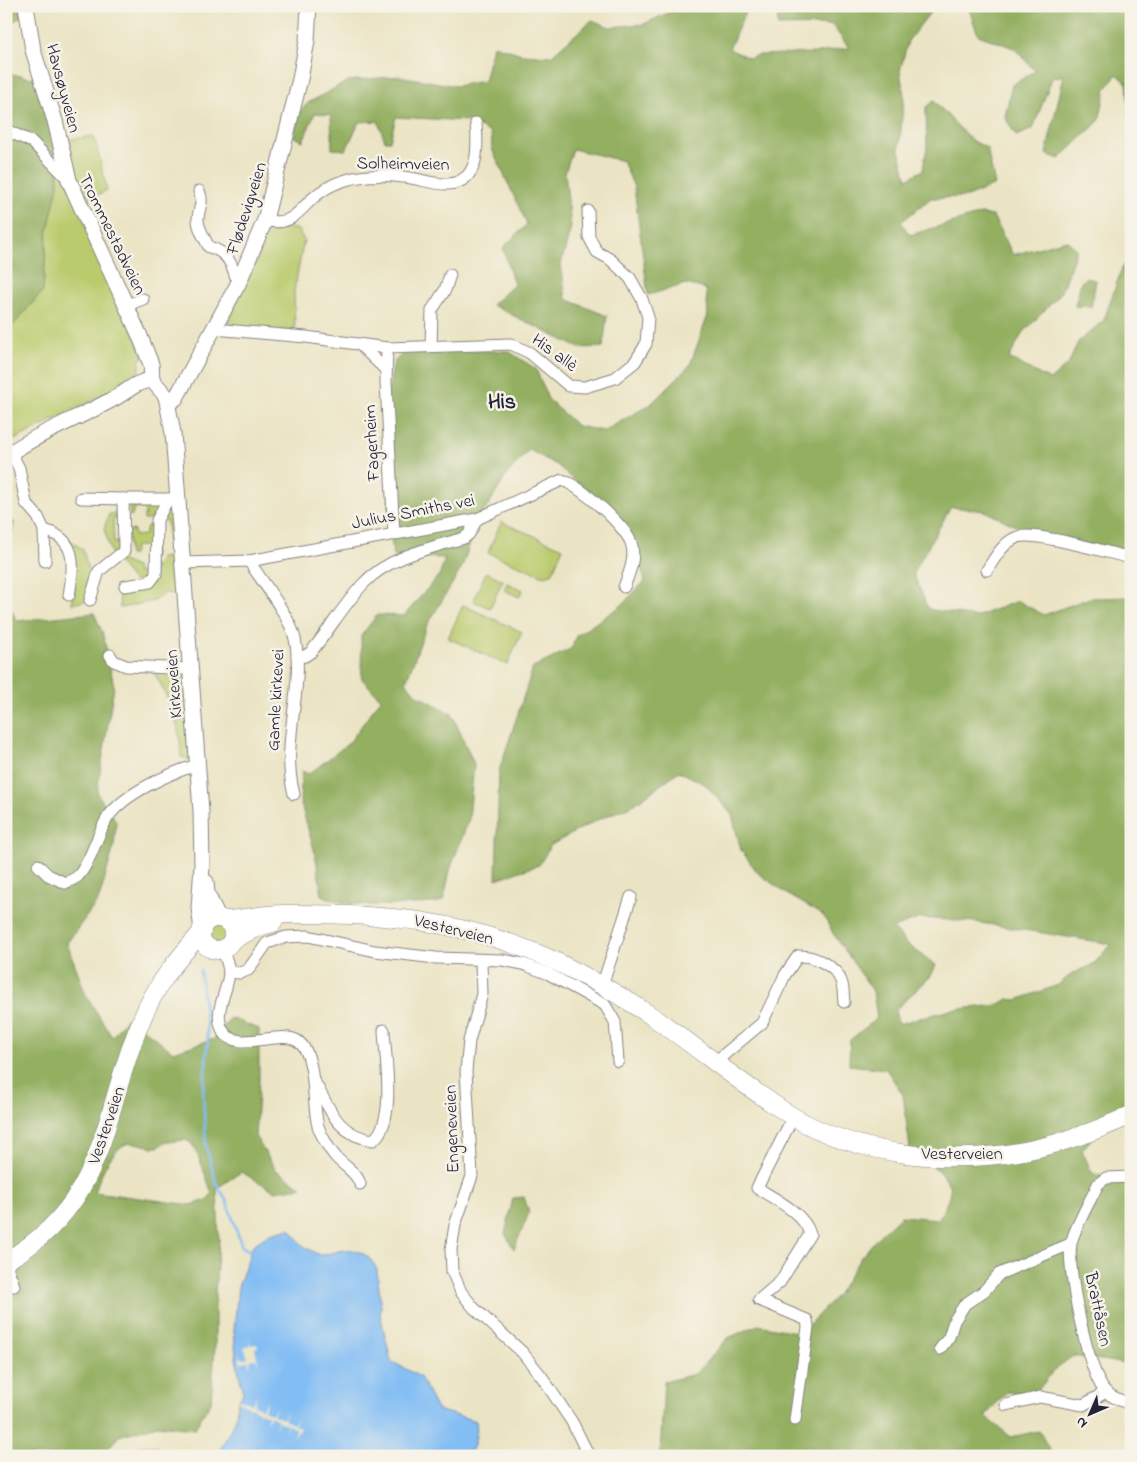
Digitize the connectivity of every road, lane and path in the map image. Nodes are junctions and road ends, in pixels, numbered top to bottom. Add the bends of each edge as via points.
1 (26, 6) edge
2 (309, 6) edge
3 (476, 124) dead end
4 (6, 130) edge
5 (69, 180) junction
6 (199, 191) dead end
7 (588, 211) dead end
8 (265, 220) junction
9 (450, 275) dead end
10 (238, 284) junction
11 (143, 299) dead end
12 (127, 305) junction
13 (214, 329) junction
14 (361, 346) junction
15 (431, 346) junction
16 (387, 348) junction
17 (386, 370) junction
18 (155, 383) junction
19 (168, 403) junction
20 (9, 454) edge
21 (81, 498) dead end
22 (123, 499) junction
23 (173, 499) junction
24 (477, 519) junction
25 (44, 530) junction
26 (394, 535) junction
27 (1131, 558) edge
28 (248, 560) junction
29 (45, 561) dead end
30 (183, 563) junction
31 (987, 570) dead end
32 (125, 586) dead end
33 (624, 588) dead end
34 (69, 595) dead end
35 (90, 600) dead end
36 (110, 655) dead end
37 (297, 657) junction
38 (190, 669) junction
39 (197, 765) junction
40 (294, 794) dead end
41 (38, 865) dead end
42 (202, 866) junction
43 (631, 896) dead end
44 (298, 915) junction
45 (222, 919) junction
46 (202, 931) junction
47 (223, 947) junction
48 (481, 961) junction
49 (175, 966) junction
50 (229, 972) junction
51 (602, 986) junction
52 (844, 1002) dead end
53 (384, 1030) dead end
54 (618, 1061) dead end
55 (715, 1062) junction
56 (311, 1075) junction
57 (1131, 1115) edge
58 (794, 1117) junction
59 (1131, 1177) edge
60 (360, 1184) dead end
61 (1070, 1244) junction
62 (6, 1262) edge
63 (14, 1286) dead end
64 (940, 1349) dead end
65 (1106, 1392) junction
66 (1131, 1404) edge
67 (1006, 1405) dead end
68 (795, 1420) dead end
69 (589, 1456) edge

1 - 5 main road, Havsøyveien via 33,50
2 - 8 main road, Flødevigveien via 300,79
3 - 8 street, Solheimveien via 474,167 461,181 448,184 402,177 355,178 323,191 292,218 276,223
4 - 5 street, Trommestadveien via 32,142
5 - 12 main road, Trommestadveien
6 - 10 street via 202,203 198,222 204,238 209,248 219,250 228,258
7 - 15 street, His allè via 589,237 597,252 610,259 630,278 648,317 646,344 635,362 615,378 585,387 569,386 530,353 511,344
8 - 10 main road, Flødevigveien
9 - 15 street via 432,310
10 - 13 main road, Flødevigveien
11 - 12 street
12 - 18 main road, Trommestadveien via 151,364
13 - 14 street, His allè via 306,337
13 - 19 main road, Flødevigveien via 176,398
14 - 16 street, His allè
14 - 17 street
15 - 16 street, His allè
16 - 17 street, Fagerheim
17 - 26 street, Fagerheim
18 - 19 main road, Kirkeveien
18 - 20 main road via 132,386
19 - 23 main road, Kirkeveien via 173,432
20 - 25 street via 19,468 26,503
21 - 22 street
22 - 23 street
22 - 35 street via 124,551 99,571
23 - 30 main road, Kirkeveien
23 - 32 street via 156,520 156,574 150,582
24 - 26 street, Julius Smiths vei
24 - 33 street, Julius Smiths vei via 562,480 568,482 617,523 632,544 632,563
24 - 37 street via 464,538 416,552 371,577 311,652
25 - 29 street
25 - 34 street via 62,537 69,547 73,572
26 - 28 street, Julius Smiths vei
27 - 31 street via 1036,536 1018,537 1001,549
28 - 30 street, Julius Smiths vei
28 - 37 street, Gamle kirkevei via 295,637
30 - 38 main road, Kirkeveien
36 - 38 street via 114,661 126,666
37 - 40 street, Gamle kirkevei via 289,766
38 - 39 main road, Kirkeveien
39 - 41 street via 176,771 125,801 110,815 78,876 65,883 48,875
39 - 42 main road, Kirkeveien
42 - 45 main road, Kirkeveien via 207,894
42 - 46 main road, Kirkeveien
43 - 51 street
44 - 45 main road, Vesterveien via 282,913
44 - 47 main road, Vesterveien via 258,927
44 - 51 main road, Vesterveien via 380,915 441,923 519,947
45 - 46 main road via 210,920
45 - 47 main road via 231,927
46 - 47 main road via 206,946
46 - 49 main road, Vesterveien via 178,958
47 - 49 main road, Vesterveien
47 - 50 street
48 - 50 street via 375,951 308,936 286,937 267,943 248,970
48 - 54 street via 523,964 549,974 605,1005 615,1022
48 - 69 street, Engeneveien via 482,994 469,1041 466,1071 472,1176 455,1225 452,1271 461,1292 474,1308 522,1352 542,1377 572,1422
49 - 62 main road, Vesterveien via 154,993 142,1019 99,1153 85,1184 71,1206 42,1239
50 - 56 street via 219,1015 224,1033 243,1040 292,1038 306,1050
51 - 55 main road, Vesterveien
52 - 55 street via 838,974 809,956 798,956 762,1023
53 - 56 street via 387,1109 384,1125 372,1140 358,1138 345,1130
55 - 58 main road, Vesterveien
56 - 60 street via 318,1126 335,1156 354,1173
57 - 58 main road, Vesterveien via 1058,1143 1020,1152 974,1156 903,1153 869,1146 829,1134
58 - 68 street via 757,1188 796,1214 808,1226 810,1234 780,1282 759,1300 807,1320
59 - 61 street, Brattåsen via 1106,1178 1098,1184
61 - 64 street via 999,1274 965,1304
61 - 65 street, Brattåsen via 1073,1288 1082,1327 1099,1381
62 - 63 street, Vesterveien
65 - 66 street
65 - 67 street via 1083,1405 1040,1397

